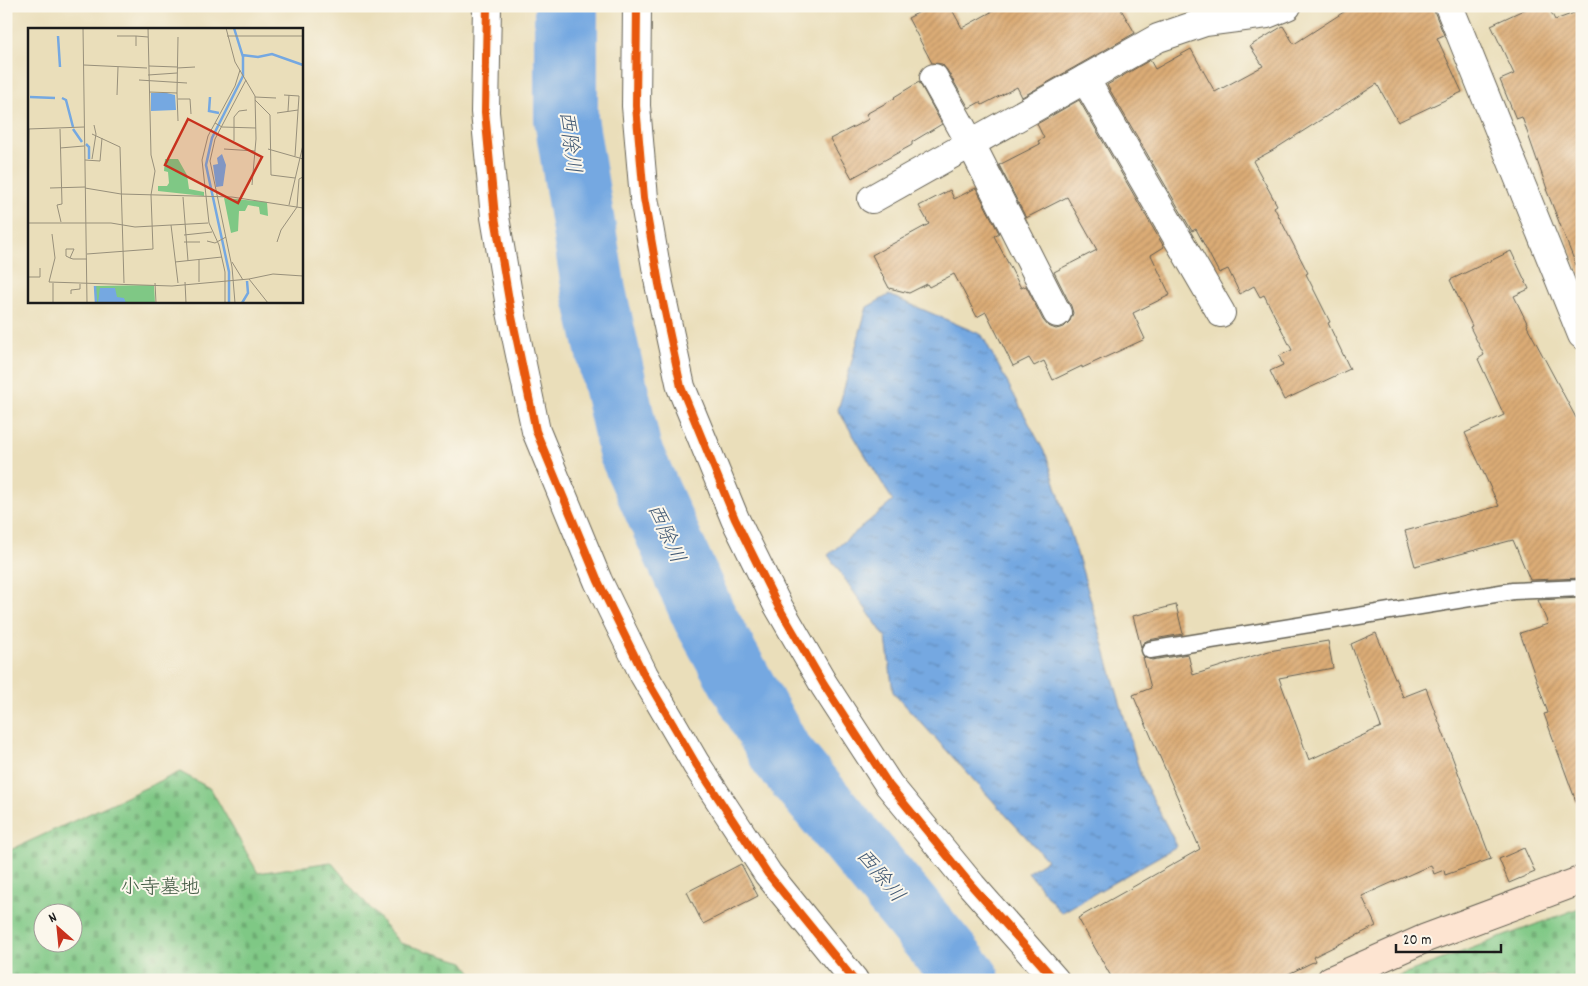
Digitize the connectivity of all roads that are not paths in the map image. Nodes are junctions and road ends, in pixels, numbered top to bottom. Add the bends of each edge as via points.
1 (487, 6) edge
2 (637, 6) edge
3 (1287, 6) edge
4 (1449, 6) edge
5 (934, 78) dead end
6 (1085, 79) junction
7 (971, 144) junction
8 (872, 199) dead end
9 (1057, 313) dead end
10 (1221, 314) dead end
11 (1582, 335) edge
12 (1582, 588) edge
13 (1150, 650) dead end
14 (1582, 880) edge
15 (854, 980) edge
16 (1056, 980) edge
17 (1331, 980) edge

1 - 15 street via 485,112 494,217 536,432 598,581 653,691 768,874
2 - 16 street via 636,106 644,198 659,284 681,387 735,519 777,604 824,685 889,785 972,886
3 - 6 street via 1267,14 1205,22 1158,38
4 - 11 street
5 - 7 street
6 - 7 street
6 - 10 street
7 - 8 street
7 - 9 street
12 - 13 lane via 1513,591
14 - 17 street via 1426,938

